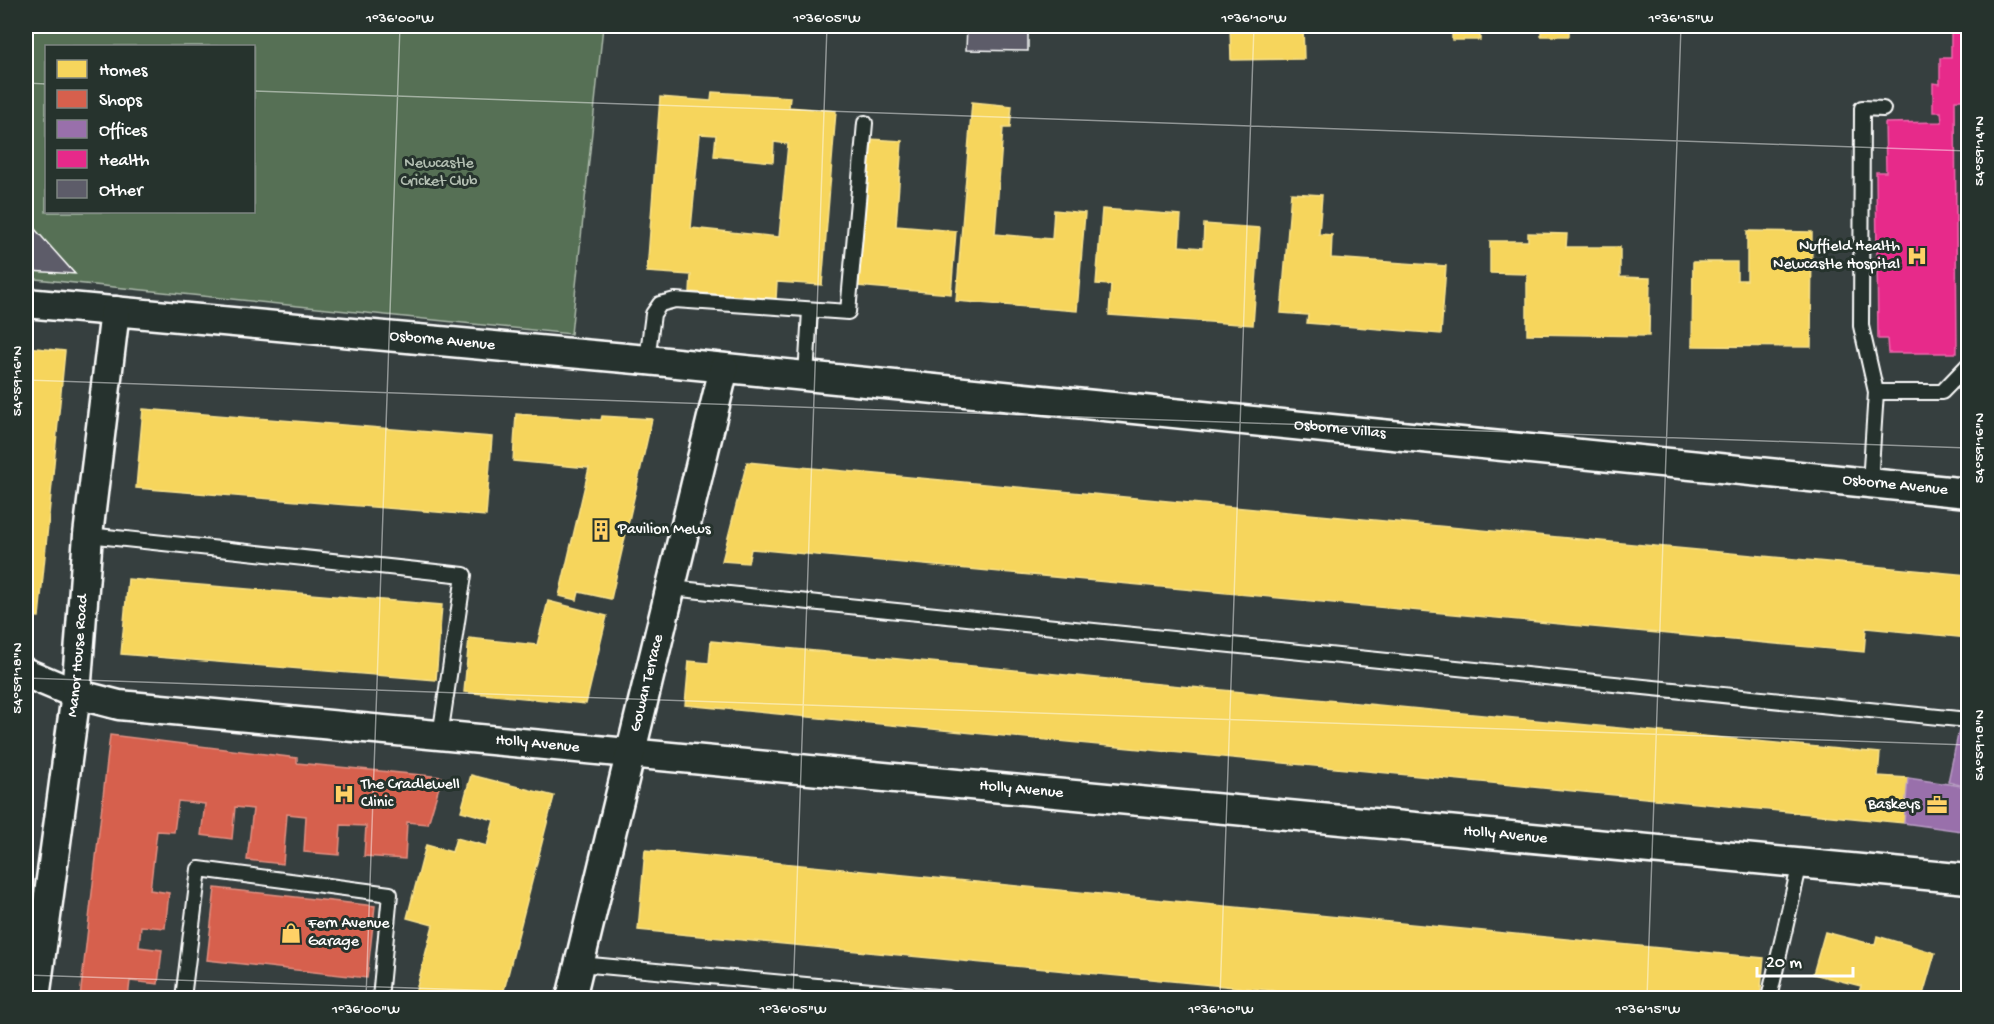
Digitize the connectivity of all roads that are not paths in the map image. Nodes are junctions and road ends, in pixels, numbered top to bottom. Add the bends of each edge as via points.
1 (1883, 109) dead end
2 (865, 123) dead end
3 (26, 303) edge
4 (810, 310) junction
5 (115, 311) junction
6 (646, 360) junction
7 (1968, 365) edge
8 (724, 368) junction
9 (806, 376) junction
10 (860, 381) joint
11 (1876, 392) junction
12 (1820, 478) joint
13 (1870, 483) junction
14 (1968, 493) edge
15 (88, 535) junction
16 (671, 588) junction
17 (26, 673) edge
18 (76, 694) junction
19 (1968, 720) edge
20 (440, 736) junction
21 (630, 754) junction
22 (1800, 863) junction
23 (1968, 879) edge
24 (580, 964) junction
25 (33, 980) edge
26 (183, 999) edge
27 (380, 999) edge
28 (571, 999) edge
29 (948, 999) edge
30 (1769, 999) edge

1 - 11 lane via 1862,108 1861,326
2 - 4 lane via 848,312
3 - 5 street, Osborne Avenue
4 - 6 lane via 675,300 660,304 653,314
4 - 9 lane
5 - 6 street, Osborne Avenue
5 - 15 street, Manor House Road
6 - 8 street, Osborne Avenue
7 - 11 lane via 1942,392
8 - 9 street, Osborne Avenue
8 - 16 street, Gowan Terrace
9 - 10 street, Osborne Avenue
10 - 12 street, Osborne Villas
11 - 13 lane
12 - 13 street, Osborne Avenue
13 - 14 street, Osborne Avenue
15 - 18 street, Manor House Road
15 - 20 lane via 464,576
16 - 19 lane
16 - 21 street, Gowan Terrace
17 - 18 street, Holly Avenue
18 - 20 street, Holly Avenue via 119,705
18 - 25 street, Manor House Road
20 - 21 street, Holly Avenue
21 - 22 street, Holly Avenue
21 - 24 street, Gowan Terrace
22 - 23 street, Holly Avenue
22 - 30 lane
24 - 28 street, Gowan Terrace
24 - 29 lane
26 - 27 lane via 199,869 390,894

